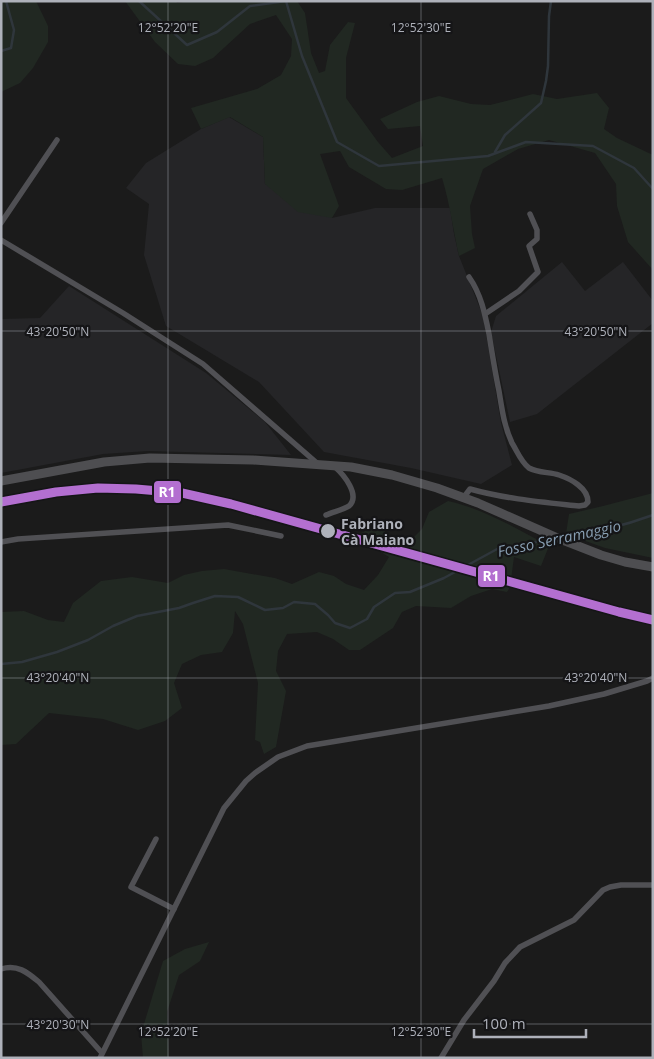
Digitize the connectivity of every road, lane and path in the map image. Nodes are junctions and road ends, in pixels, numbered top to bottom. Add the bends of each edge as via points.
1 (57, 140) dead end
2 (530, 214) dead end
3 (1, 223) edge
4 (1, 240) edge
5 (469, 277) dead end
6 (485, 314) junction
7 (318, 464) junction
8 (333, 465) junction
9 (1, 481) edge
10 (464, 497) junction
11 (326, 515) dead end
12 (281, 536) dead end
13 (1, 542) edge
14 (653, 567) edge
15 (653, 678) edge
16 (156, 839) dead end
17 (653, 885) edge
18 (174, 909) junction
19 (1, 968) edge
20 (101, 1055) edge
21 (441, 1058) edge

1 - 3 street
2 - 6 street via 537,239 529,246 538,272
4 - 7 street via 203,364
5 - 6 street via 476,286
6 - 10 street via 504,423 522,461 530,468 571,481 584,490 588,502 579,506 510,499 470,489
7 - 8 main road
7 - 9 main road via 150,458 104,462
8 - 10 main road via 392,475
8 - 11 street via 346,478 352,498 348,507
10 - 14 main road via 560,539 625,562
12 - 13 street via 228,526
15 - 18 street via 604,694 549,706 307,746 278,756 246,781 224,808
16 - 18 street via 131,887
17 - 21 street via 620,885 603,890 574,920 520,947 504,963
18 - 20 street
19 - 20 street via 19,968 39,982

